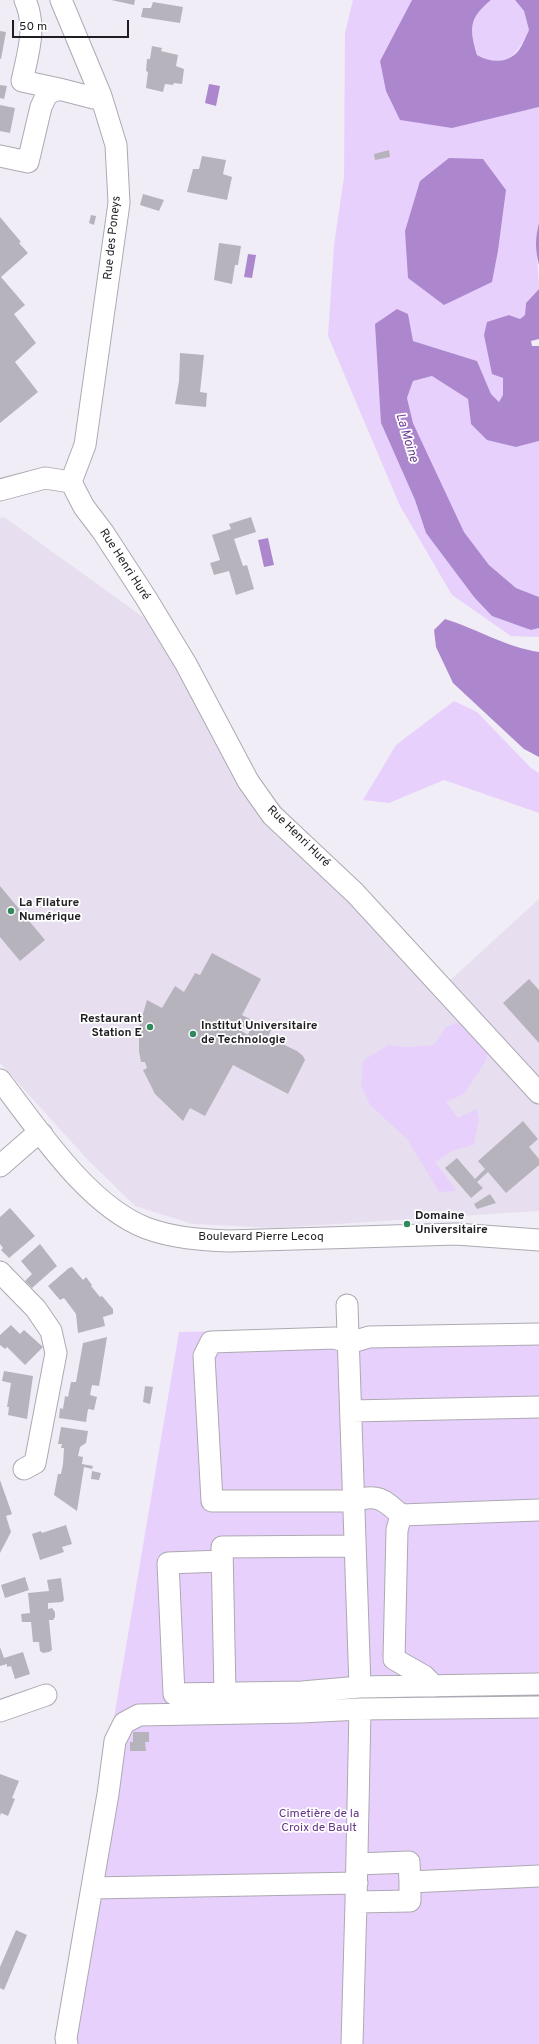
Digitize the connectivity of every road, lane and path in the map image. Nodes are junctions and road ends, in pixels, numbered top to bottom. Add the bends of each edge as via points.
1 (25, 0) edge
2 (61, 0) edge
3 (59, 89) junction
4 (101, 96) junction
5 (0, 156) edge
6 (71, 482) junction
7 (0, 490) edge
8 (0, 1080) edge
9 (539, 1093) edge
10 (42, 1134) junction
11 (0, 1166) edge
12 (539, 1240) edge
13 (0, 1272) edge
14 (347, 1305) dead end
15 (539, 1334) edge
16 (349, 1343) junction
17 (539, 1407) edge
18 (351, 1411) junction
19 (24, 1469) dead end
20 (354, 1501) junction
21 (539, 1510) edge
22 (401, 1515) junction
23 (355, 1546) junction
24 (222, 1561) junction
25 (539, 1684) edge
26 (434, 1686) junction
27 (360, 1687) junction
28 (224, 1694) junction
29 (46, 1695) dead end
30 (301, 1702) junction
31 (539, 1707) edge
32 (360, 1709) junction
33 (0, 1710) edge
34 (539, 1876) edge
35 (410, 1882) junction
36 (357, 1883) junction
37 (92, 1888) junction
38 (67, 2044) edge
39 (352, 2044) edge

1 - 3 street via 32,20 22,81
2 - 4 street, Rue des Poneys
3 - 4 street via 94,98
3 - 5 street via 47,94 41,107 28,162
4 - 6 street, Rue des Poneys via 116,145 119,203 85,444
6 - 7 street via 45,478
6 - 9 street, Rue Henri Huré via 84,506 150,604 186,664 248,781 272,815 355,893
8 - 10 street, Boulevard Pierre Lecoq
10 - 11 street via 31,1139
10 - 12 street, Boulevard Pierre Lecoq via 78,1178 102,1201 145,1228 173,1236 229,1241 456,1234
13 - 19 street via 51,1330 56,1353 35,1463
14 - 16 street
15 - 16 street via 369,1337
16 - 18 street
16 - 20 street via 335,1338 211,1342 204,1356 212,1501
17 - 18 street
18 - 20 street
20 - 22 street via 366,1497 383,1499
20 - 23 street
21 - 22 street
22 - 26 street via 397,1530 394,1658 424,1676
23 - 24 street via 222,1547
23 - 27 street
24 - 28 street
24 - 28 street via 168,1563 174,1694
25 - 26 street
26 - 27 street
27 - 30 street
28 - 30 street
29 - 33 street
30 - 32 street
30 - 37 street via 139,1715 124,1723 115,1741
31 - 32 street
32 - 36 street
34 - 35 street
35 - 36 street via 410,1900
35 - 36 street via 409,1862
36 - 37 street
36 - 39 street
37 - 38 street

